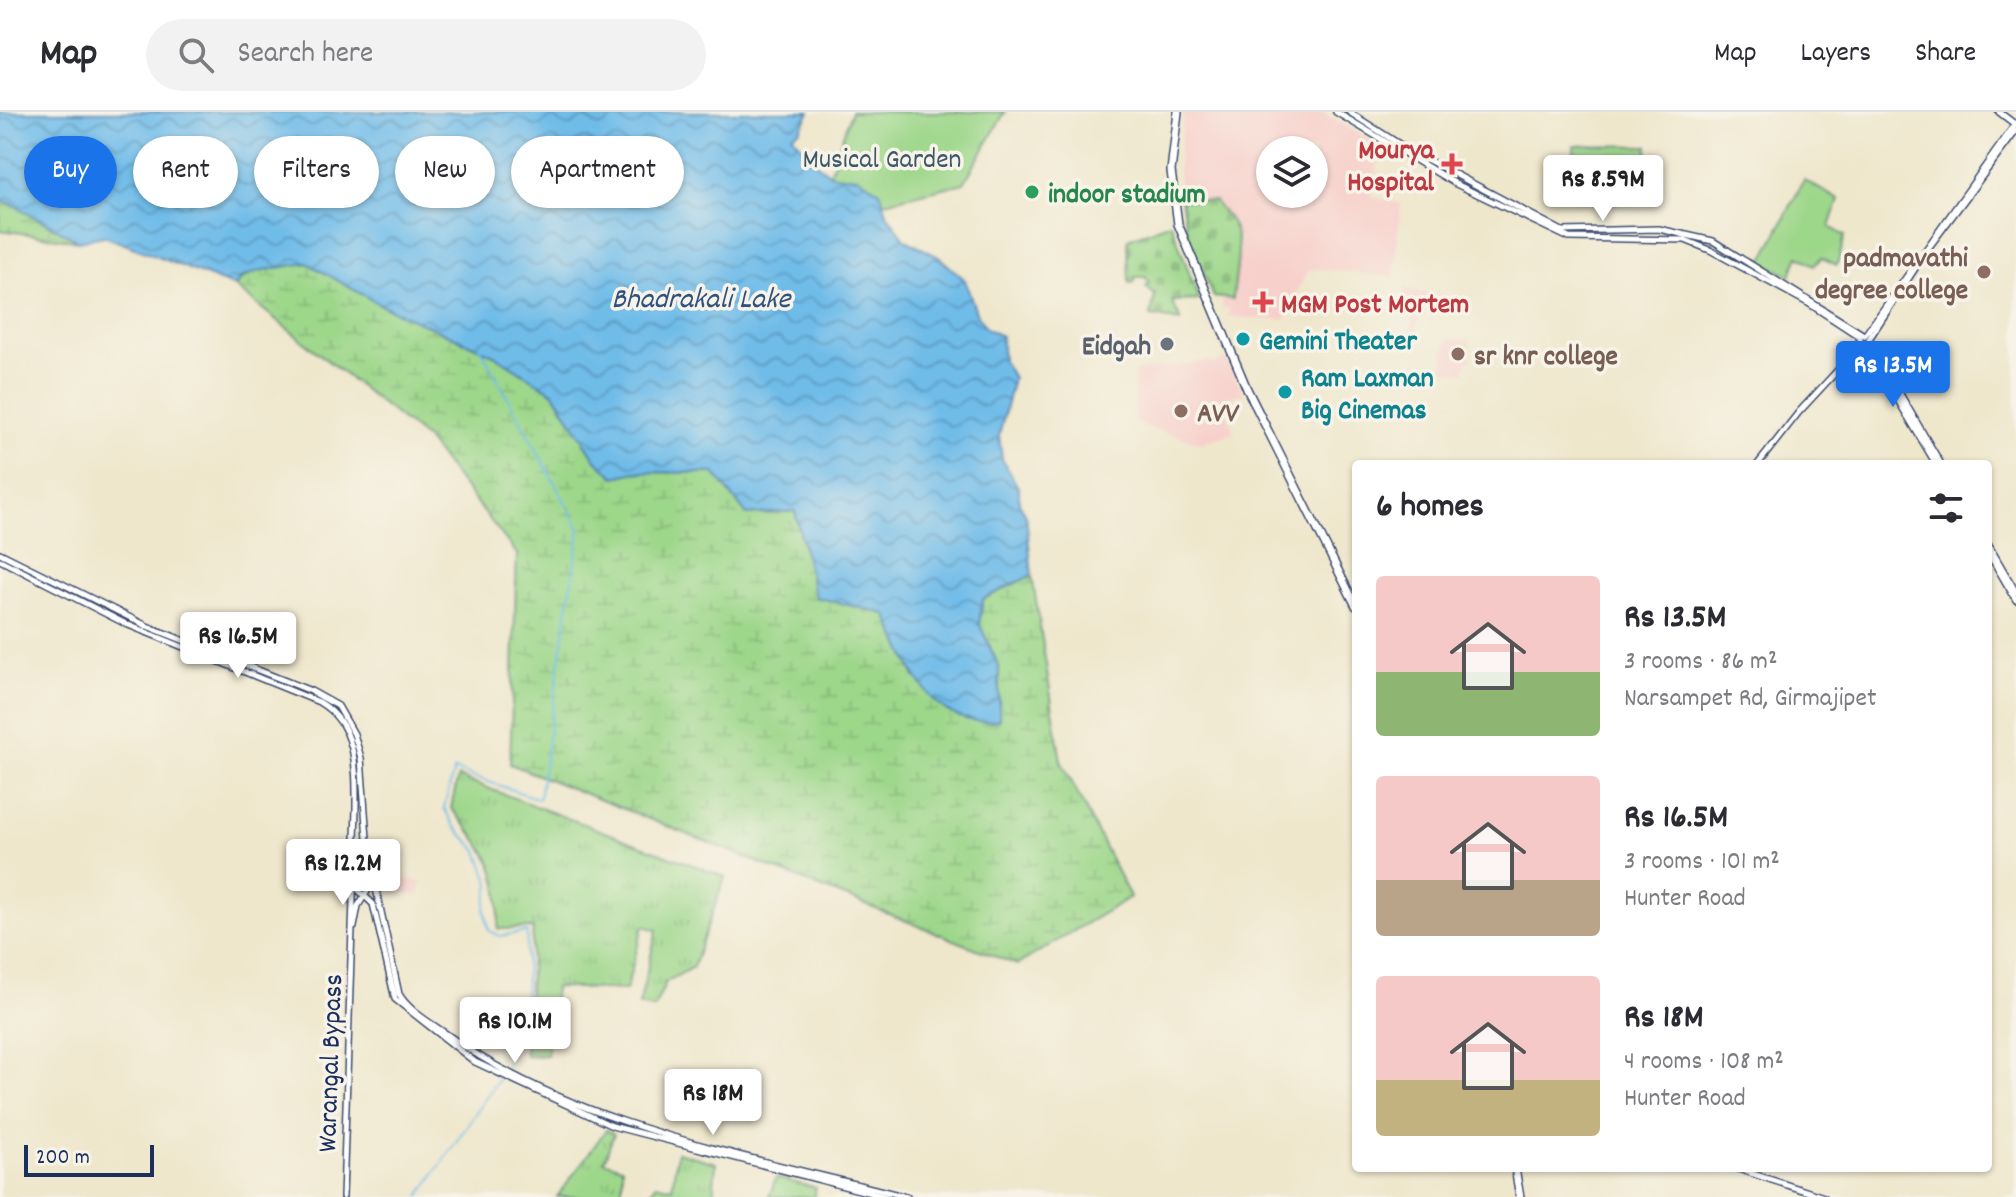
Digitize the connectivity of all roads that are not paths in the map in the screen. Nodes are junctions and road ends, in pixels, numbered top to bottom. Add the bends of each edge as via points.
1 (1178, 112) edge
2 (1336, 112) edge
3 (1349, 112) edge
4 (1999, 112) edge
5 (2016, 126) edge
6 (1864, 339) junction
7 (1761, 460) edge
8 (1937, 460) edge
9 (1992, 551) edge
10 (0, 553) edge
11 (1992, 559) edge
12 (0, 560) edge
13 (2016, 592) edge
14 (1352, 598) edge
15 (2016, 600) edge
16 (368, 852) junction
17 (354, 854) junction
18 (374, 882) junction
19 (352, 884) junction
20 (364, 895) junction
21 (353, 931) junction
22 (483, 1063) junction
23 (537, 1087) junction
24 (1516, 1172) edge
25 (1747, 1172) edge
26 (343, 1197) edge
27 (886, 1197) edge
28 (907, 1197) edge
29 (1520, 1197) edge
30 (1824, 1197) edge

1 - 14 highway via 1171,171 1178,224 1247,389
2 - 6 main road via 1456,184 1569,238 1685,240 1808,303
3 - 6 main road via 1562,231 1659,229 1713,241
4 - 5 main road
5 - 6 main road
6 - 7 main road
6 - 8 main road
9 - 13 main road
10 - 16 main road via 147,626 338,706 361,758
11 - 15 main road
12 - 17 main road, Warangal Bypass via 126,624 306,696 335,713 356,761
16 - 17 main road
16 - 18 main road
17 - 19 main road, Warangal Bypass
18 - 20 main road
18 - 22 main road via 401,998
19 - 20 main road
19 - 21 main road, Warangal Bypass
20 - 21 main road, Warangal Bypass
20 - 22 main road via 373,904 395,999 427,1028
21 - 26 main road, Warangal Bypass
22 - 23 main road
23 - 27 main road via 612,1126
23 - 28 main road via 613,1119
24 - 29 highway
25 - 30 main road

